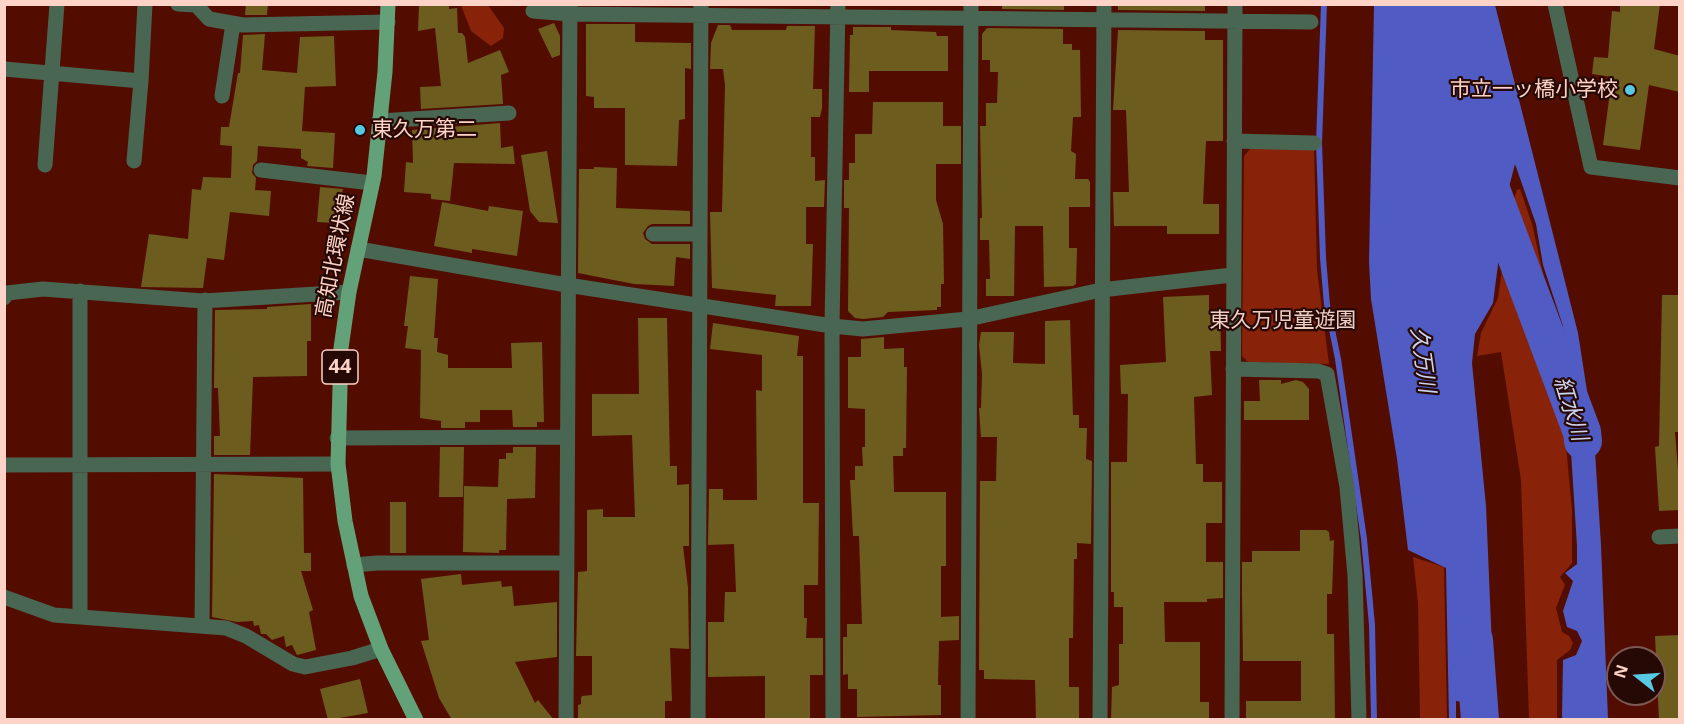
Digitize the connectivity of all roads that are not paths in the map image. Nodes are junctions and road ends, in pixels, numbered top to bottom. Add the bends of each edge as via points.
1 (57, 4) edge
2 (145, 4) edge
3 (178, 4) edge
4 (388, 4) edge
5 (1235, 4) edge
6 (1555, 4) edge
7 (196, 5) edge
8 (570, 10) edge
9 (701, 10) edge
10 (533, 11) dead end
11 (838, 11) edge
12 (971, 11) edge
13 (1103, 12) edge
14 (388, 22) junction
15 (1235, 22) junction
16 (1311, 22) dead end
17 (233, 24) junction
18 (4, 69) edge
19 (52, 74) junction
20 (141, 81) junction
21 (222, 96) dead end
22 (509, 113) dead end
23 (379, 121) junction
24 (1234, 141) junction
25 (1314, 143) dead end
26 (134, 161) dead end
27 (45, 165) dead end
28 (261, 170) dead end
29 (1680, 178) edge
30 (372, 183) junction
31 (653, 234) dead end
32 (700, 234) junction
33 (358, 249) junction
34 (1232, 275) junction
35 (567, 285) junction
36 (1101, 290) junction
37 (80, 291) junction
38 (349, 292) junction
39 (4, 298) edge
40 (205, 300) junction
41 (699, 304) junction
42 (968, 319) junction
43 (832, 326) junction
44 (1233, 369) junction
45 (567, 437) junction
46 (337, 438) junction
47 (338, 464) junction
48 (4, 465) edge
49 (79, 465) junction
50 (204, 465) junction
51 (1680, 536) edge
52 (1659, 537) dead end
53 (566, 563) junction
54 (354, 565) junction
55 (4, 597) edge
56 (80, 617) junction
57 (202, 625) junction
58 (381, 649) junction
59 (415, 720) edge
60 (566, 720) edge
61 (698, 720) edge
62 (833, 720) edge
63 (968, 720) edge
64 (1100, 720) edge
65 (1232, 720) edge
66 (1359, 720) edge

1 - 19 street
2 - 20 street
3 - 7 street
4 - 14 main road, 高知北環状線 / 44
5 - 15 street
6 - 29 street via 1591,167
7 - 17 street via 208,19
8 - 9 street
8 - 10 street
8 - 35 street
9 - 11 street
9 - 32 street
11 - 12 street
11 - 43 street
12 - 13 street
12 - 42 street
13 - 15 street
13 - 36 street
14 - 17 street
14 - 23 main road, 高知北環状線 / 44
15 - 16 street
15 - 24 street
17 - 21 street
18 - 19 street
19 - 20 street
19 - 27 street
20 - 26 street
22 - 23 street
23 - 30 main road, 高知北環状線 / 44
24 - 25 street
24 - 34 street
28 - 30 street
30 - 33 main road, 高知北環状線 / 44
31 - 32 street
32 - 41 street
33 - 35 street
33 - 38 main road, 高知北環状線 / 44
34 - 36 street
34 - 44 street
35 - 41 street
35 - 45 street
36 - 42 street
36 - 64 street
37 - 39 street via 43,289 7,293
37 - 40 street
37 - 49 street
38 - 40 street
38 - 46 main road, 高知北環状線 / 44 via 341,348
40 - 50 street
41 - 43 street
41 - 61 street
42 - 43 street via 863,329
42 - 63 street
43 - 62 street
44 - 65 street
44 - 66 street via 1327,374 1348,498 1355,575
45 - 46 street
45 - 53 street
46 - 47 main road, 高知北環状線 / 44
47 - 50 street
47 - 54 main road, 高知北環状線 / 44
48 - 49 street
49 - 50 street
49 - 56 street
50 - 57 street
51 - 52 street
53 - 54 street
53 - 60 street
54 - 58 main road, 高知北環状線 / 44
55 - 56 street via 54,615
56 - 57 street
57 - 58 street via 238,632 286,661 305,667
58 - 59 main road, 高知北環状線 / 44

